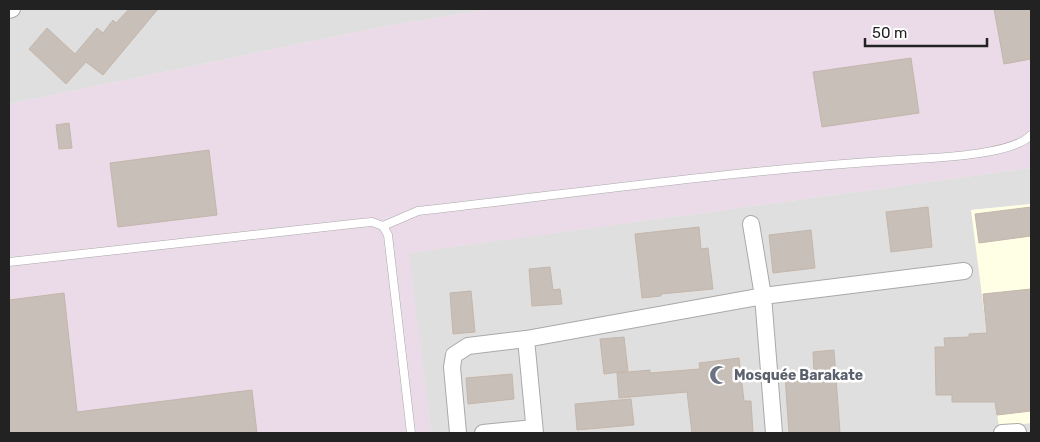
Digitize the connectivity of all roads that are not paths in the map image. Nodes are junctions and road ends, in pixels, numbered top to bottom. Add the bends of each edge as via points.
1 (1031, 135) edge
2 (751, 224) dead end
3 (383, 226) junction
4 (9, 262) edge
5 (964, 272) dead end
6 (763, 296) junction
7 (526, 339) junction
8 (534, 430) edge
9 (411, 433) edge
10 (458, 433) edge
11 (483, 433) edge
12 (774, 433) edge
13 (1002, 433) edge
14 (1018, 433) edge

1 - 3 lane via 1014,146 954,156 828,164 418,211
2 - 6 street
3 - 4 lane via 361,222
3 - 9 lane via 388,234
5 - 6 street
6 - 7 street
6 - 12 street
7 - 8 street
7 - 10 street via 468,346 454,355 452,368
8 - 11 street
13 - 14 street

